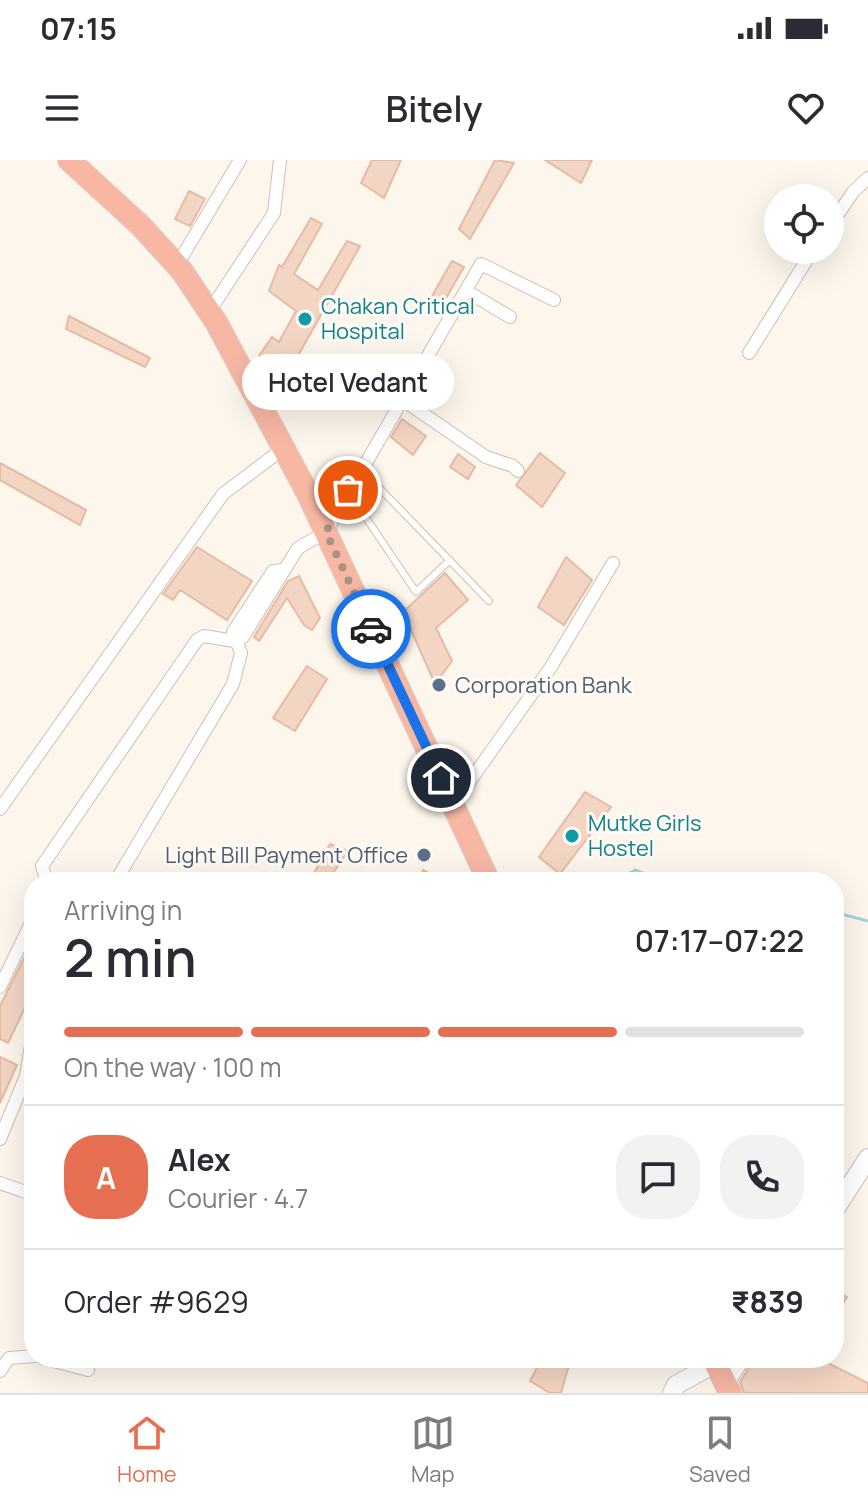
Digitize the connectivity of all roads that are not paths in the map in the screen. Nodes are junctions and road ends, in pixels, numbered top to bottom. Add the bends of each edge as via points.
1 (69, 160) edge
2 (240, 160) edge
3 (280, 160) edge
4 (868, 178) edge
5 (844, 205) edge
6 (804, 264) edge
7 (177, 265) junction
8 (468, 292) junction
9 (554, 300) dead end
10 (209, 312) junction
11 (510, 317) dead end
12 (749, 353) dead end
13 (403, 400) junction
14 (284, 448) junction
15 (362, 470) junction
16 (518, 471) dead end
17 (348, 490) junction
18 (326, 532) junction
19 (450, 560) junction
20 (613, 563) dead end
21 (489, 601) dead end
22 (234, 641) junction
23 (453, 805) junction
24 (0, 809) edge
25 (44, 872) edge
26 (121, 872) edge
27 (484, 872) edge
28 (24, 938) edge
29 (0, 987) edge
30 (24, 1081) edge
31 (0, 1139) edge
32 (868, 1158) edge
33 (0, 1183) edge
34 (24, 1191) edge
35 (844, 1195) edge
36 (24, 1357) edge
37 (80, 1368) edge
38 (88, 1370) dead end
39 (0, 1371) edge
40 (721, 1374) edge
41 (672, 1393) edge

1 - 7 highway
2 - 7 street
3 - 10 street via 274,213
4 - 5 street
6 - 12 street
7 - 10 highway
8 - 9 street via 481,264
8 - 11 street
8 - 13 street
10 - 14 highway
13 - 15 street
13 - 16 street via 486,457
14 - 18 highway
14 - 24 street via 223,494
15 - 17 street
15 - 19 lane
17 - 18 street
17 - 19 lane via 416,592
18 - 22 street via 298,548 243,637
18 - 23 highway
19 - 21 lane
20 - 23 street via 551,667
22 - 25 street via 216,636 197,640 42,866
22 - 26 street via 241,653 233,684
23 - 27 highway
28 - 29 street
30 - 31 street
32 - 35 main road
33 - 34 street
36 - 39 street via 9,1358
37 - 38 street
40 - 41 main road via 676,1385

